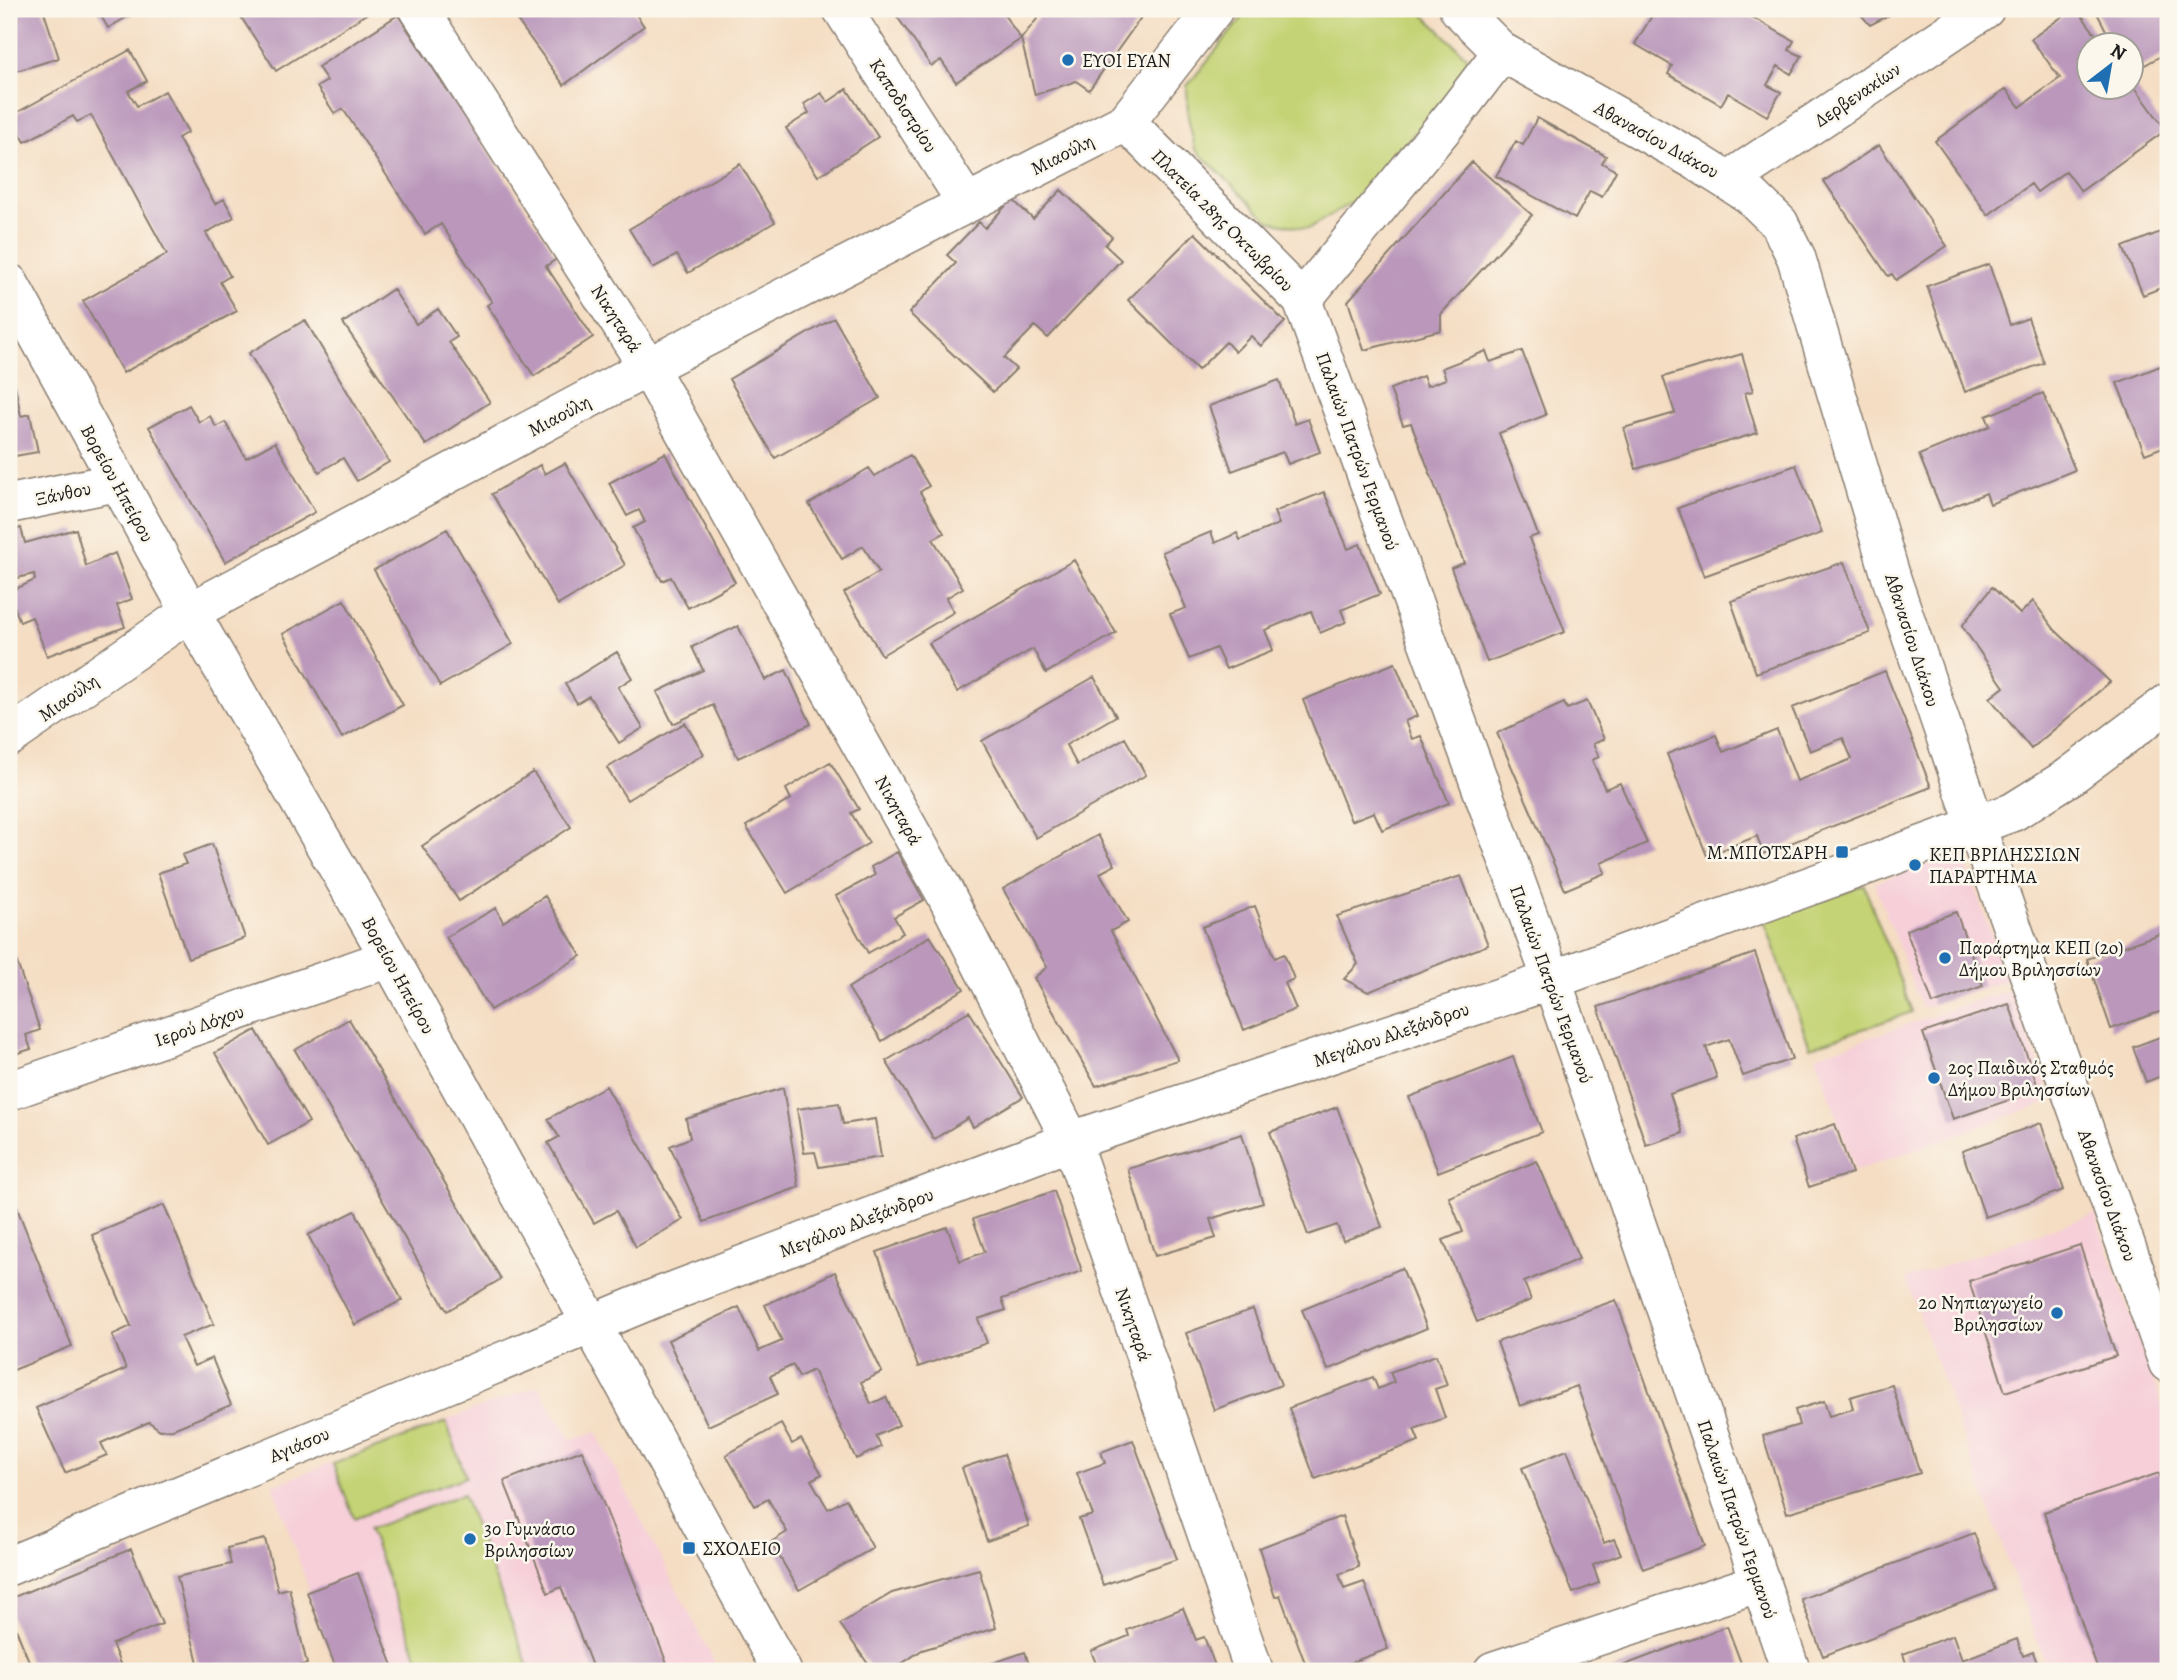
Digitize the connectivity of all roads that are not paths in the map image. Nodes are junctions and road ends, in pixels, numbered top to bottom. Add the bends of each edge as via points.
1 (419, 9) edge
2 (842, 9) edge
3 (1213, 9) edge
4 (1459, 9) edge
5 (1985, 9) edge
6 (1502, 51) junction
7 (1126, 121) junction
8 (1729, 180) junction
9 (966, 202) junction
10 (9, 283) edge
11 (1302, 300) junction
12 (648, 367) junction
13 (118, 482) junction
14 (9, 504) edge
15 (190, 612) junction
16 (2168, 703) edge
17 (9, 737) edge
18 (1976, 826) junction
19 (390, 958) junction
20 (1552, 980) junction
21 (9, 1091) edge
22 (1071, 1141) junction
23 (590, 1322) junction
24 (2168, 1363) edge
25 (9, 1566) edge
26 (1761, 1582) junction
27 (782, 1671) edge
28 (1254, 1671) edge
29 (1493, 1671) edge
30 (1791, 1671) edge

1 - 12 street, Νικηταρά
2 - 9 street, Καποδιστρίου
3 - 7 street
4 - 6 street
5 - 8 street, Δερβενακίων
6 - 8 street, Αθανασίου Διάκου
6 - 11 street, Πλατεία 28ης Οκτωβρίου
7 - 9 street, Μιαούλη
7 - 11 street, Πλατεία 28ης Οκτωβρίου
8 - 18 street, Αθανασίου Διάκου via 1779,223 1796,257 1892,580
9 - 12 street, Μιαούλη
10 - 13 street, Βορείου Ηπείρου
11 - 20 street, Παλαιών Πατρών Γερμανού
12 - 15 street, Μιαούλη
12 - 22 street, Νικηταρά via 945,893
13 - 14 street, Ξάνθου
13 - 15 street, Βορείου Ηπείρου
15 - 17 street, Μιαούλη
15 - 19 street, Βορείου Ηπείρου
16 - 18 street, Μεγάλου Αλεξάνδρου via 2029,803
18 - 20 street, Μεγάλου Αλεξάνδρου
18 - 24 street, Αθανασίου Διάκου
19 - 21 street, Ιερού Λόχου
19 - 23 street, Βορείου Ηπείρου
20 - 22 street, Μεγάλου Αλεξάνδρου
20 - 26 street, Παλαιών Πατρών Γερμανού
22 - 23 street, Μεγάλου Αλεξάνδρου
22 - 28 street, Νικηταρά
23 - 25 street, Αγιάσου
23 - 27 street, Βορείου Ηπείρου
26 - 29 street
26 - 30 street, Παλαιών Πατρών Γερμανού

